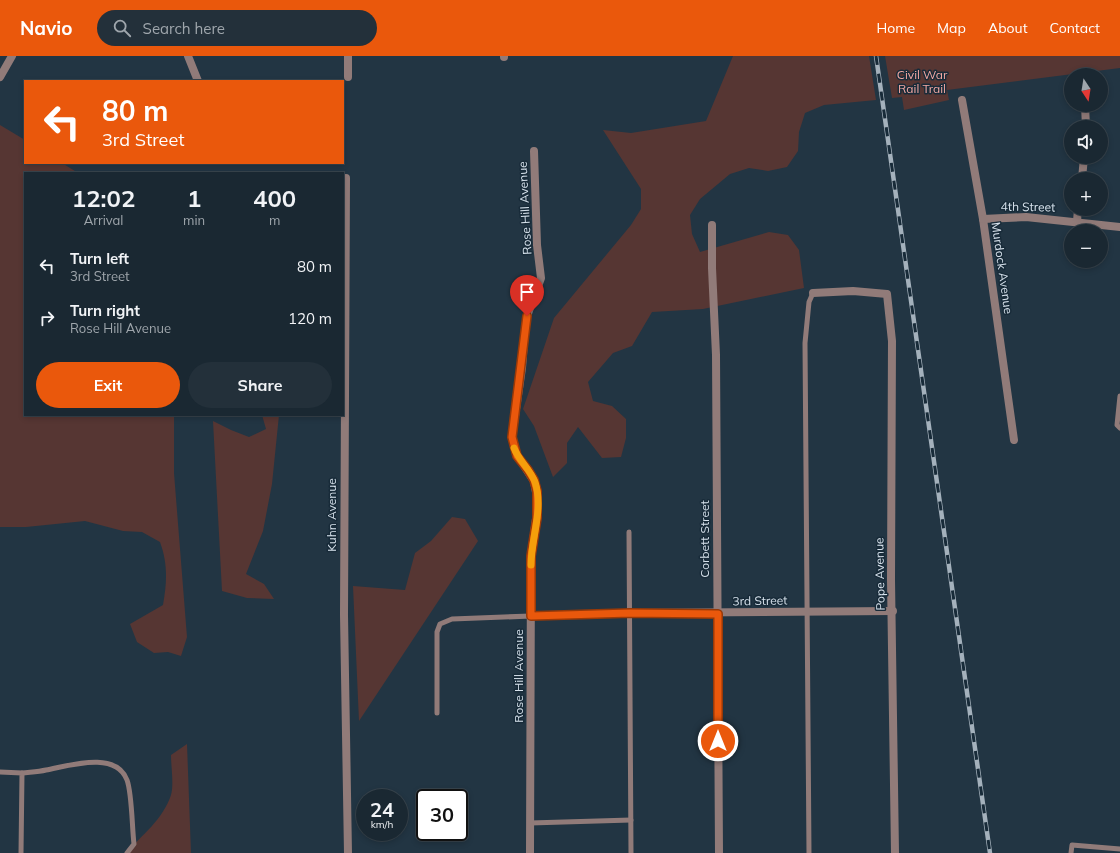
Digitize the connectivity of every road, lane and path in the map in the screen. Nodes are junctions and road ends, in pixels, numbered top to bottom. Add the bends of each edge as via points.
1 (12, 56) edge
2 (188, 56) edge
3 (348, 56) edge
4 (0, 77) edge
5 (348, 77) dead end
6 (198, 80) edge
7 (962, 100) dead end
8 (534, 151) dead end
9 (346, 178) dead end
10 (1077, 216) edge
11 (983, 219) junction
12 (1077, 221) junction
13 (712, 225) dead end
14 (1120, 227) edge
15 (813, 293) joint
16 (344, 307) edge
17 (1120, 396) edge
18 (1119, 409) edge
19 (1120, 428) edge
20 (1014, 440) dead end
21 (629, 532) dead end
22 (893, 610) junction
23 (630, 613) junction
24 (807, 613) junction
25 (718, 614) junction
26 (531, 616) junction
27 (437, 713) dead end
28 (0, 772) edge
29 (22, 773) junction
30 (631, 820) junction
31 (530, 823) junction
32 (1120, 849) edge
33 (20, 853) edge
34 (127, 853) edge
35 (348, 853) edge
36 (530, 853) edge
37 (631, 853) edge
38 (719, 853) edge
39 (809, 853) edge
40 (895, 853) edge
41 (1071, 853) edge

1 - 4 street
2 - 6 street
3 - 5 street
7 - 11 street, Murdock Avenue
8 - 26 street, Rose Hill Avenue via 536,238 541,278 526,322 512,437 517,456 534,480 537,491 537,518 531,556
9 - 16 street, Kuhn Avenue
10 - 12 street
11 - 12 street, 4th Street via 1026,217
11 - 20 street, Murdock Avenue
12 - 14 street, 4th Street
13 - 25 street, Corbett Street
15 - 22 street, Pope Avenue via 853,291 887,294 892,341
15 - 24 lane via 808,302 805,343
16 - 35 street, Kuhn Avenue via 344,615
17 - 18 lane
18 - 19 lane via 1116,425
21 - 23 lane
22 - 24 street, 3rd Street
22 - 40 street, Pope Avenue
23 - 25 street, 3rd Street
23 - 26 street, 3rd Street
23 - 30 lane
24 - 25 street, 3rd Street
24 - 39 lane
25 - 38 street, Corbett Street
26 - 27 lane via 452,619 440,624 437,632
26 - 31 street, Rose Hill Avenue
28 - 29 lane
29 - 33 lane
29 - 34 lane via 78,763 117,766 127,780 134,844
30 - 31 lane
30 - 37 lane
31 - 36 street, Rose Hill Avenue
32 - 41 lane via 1072,845

